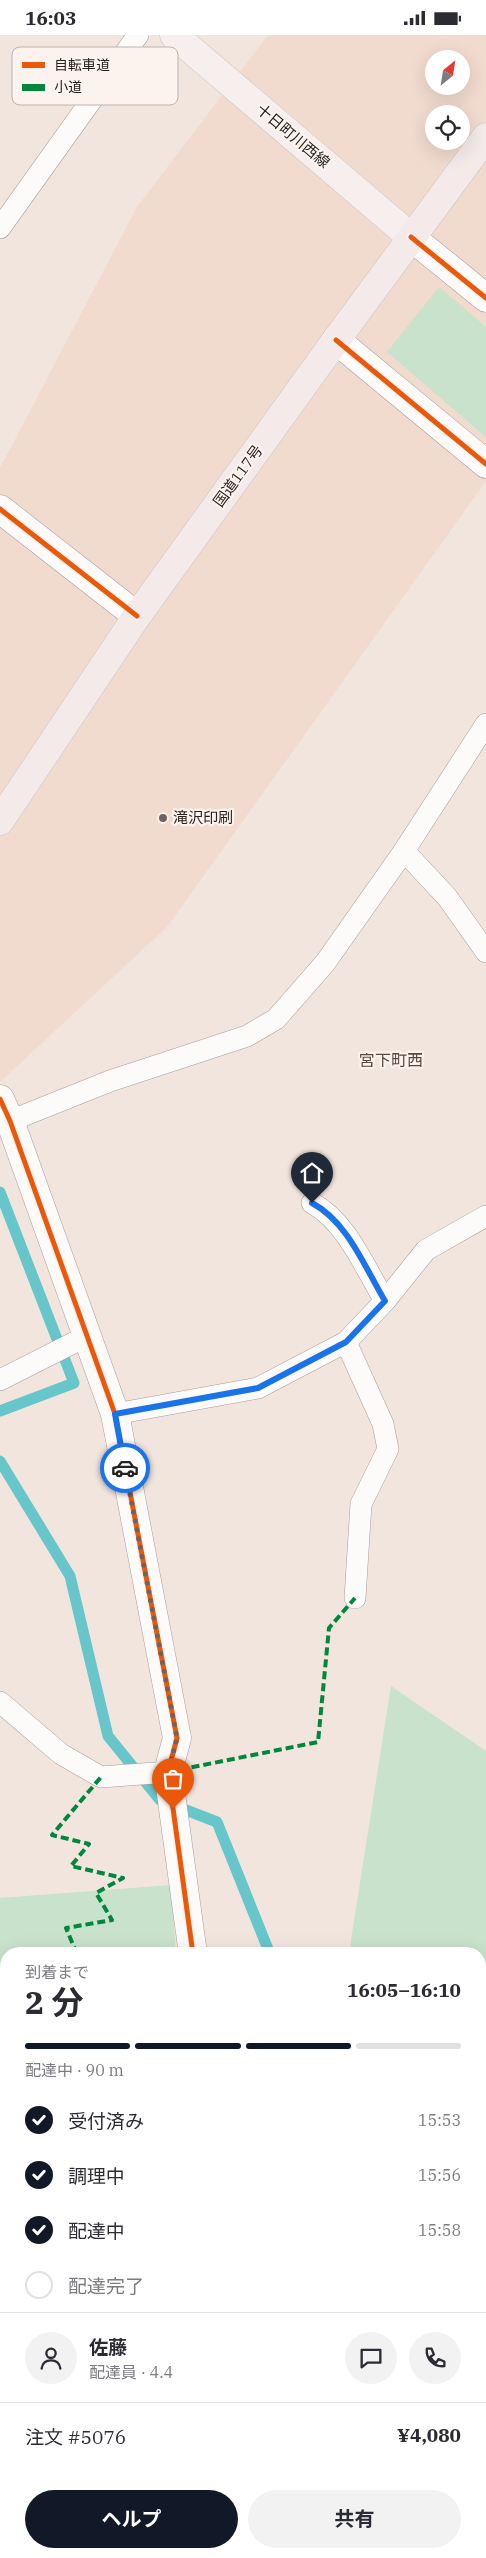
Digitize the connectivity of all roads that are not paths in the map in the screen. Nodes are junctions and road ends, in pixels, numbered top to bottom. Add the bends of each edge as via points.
1 (138, 35) edge
2 (174, 35) edge
3 (129, 47) edge
4 (88, 105) edge
5 (486, 137) edge
6 (0, 228) edge
7 (411, 237) junction
8 (486, 298) edge
9 (336, 340) junction
10 (486, 464) edge
11 (0, 509) edge
12 (136, 616) junction
13 (486, 724) edge
14 (0, 821) edge
15 (404, 851) junction
16 (486, 953) edge
17 (5, 1110) edge
18 (312, 1203) dead end
19 (486, 1216) edge
20 (385, 1301) junction
21 (87, 1336) junction
22 (346, 1342) junction
23 (0, 1380) edge
24 (115, 1414) junction
25 (355, 1597) dead end
26 (0, 1702) edge
27 (168, 1773) junction
28 (192, 1947) edge

1 - 3 lane
2 - 7 main road, 十日町川西線
4 - 6 lane
5 - 7 highway, 国道117号
7 - 8 street
7 - 9 highway, 国道117号
9 - 10 street
9 - 12 highway, 国道117号
11 - 12 street
12 - 14 highway, 国道117号
13 - 15 lane
15 - 16 lane via 447,897
15 - 17 lane via 325,963 276,1019 247,1036 110,1081
17 - 21 street
18 - 20 lane via 326,1210 338,1222
19 - 20 lane via 426,1251
20 - 22 lane
21 - 23 lane
21 - 24 street
22 - 24 lane via 258,1388
22 - 25 lane via 383,1424 388,1449 361,1504
24 - 27 street via 177,1738
26 - 27 lane via 61,1754 101,1777
27 - 28 street

